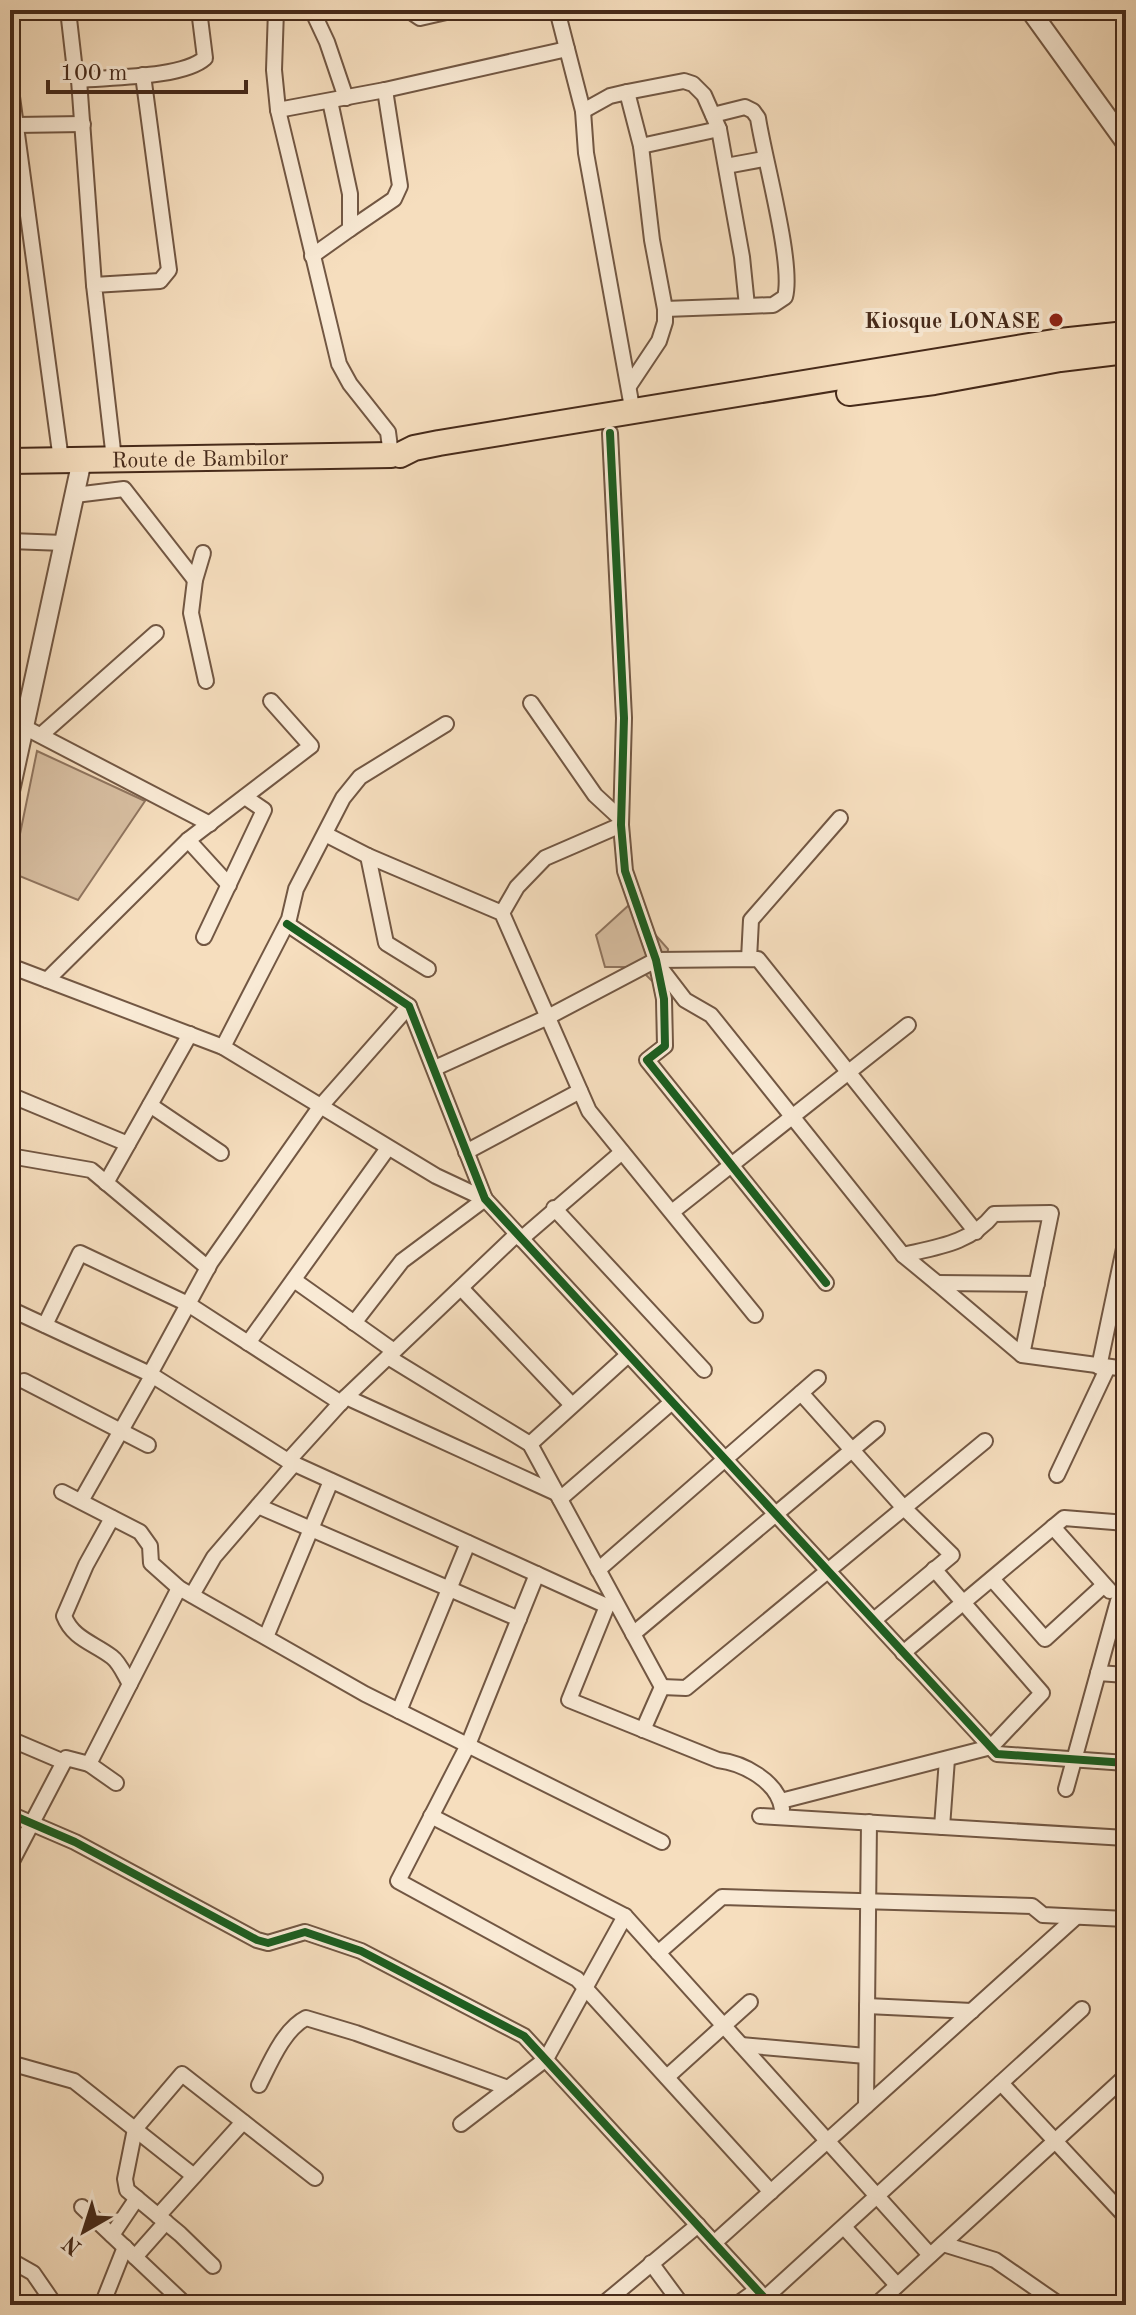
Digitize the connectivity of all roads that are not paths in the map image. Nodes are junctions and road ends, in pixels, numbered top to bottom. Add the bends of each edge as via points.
1 (69, 10) edge
2 (199, 10) edge
3 (276, 10) edge
4 (312, 10) edge
5 (408, 10) edge
6 (455, 10) edge
7 (557, 10) edge
8 (1030, 10) edge
9 (567, 49) junction
10 (143, 75) junction
11 (79, 80) junction
12 (10, 82) edge
13 (385, 90) junction
14 (627, 92) junction
15 (346, 98) junction
16 (330, 101) junction
17 (278, 110) junction
18 (583, 111) junction
19 (716, 122) junction
20 (83, 124) junction
21 (16, 125) junction
22 (1126, 143) edge
23 (641, 146) junction
24 (764, 159) junction
25 (726, 166) junction
26 (350, 229) junction
27 (312, 256) junction
28 (94, 285) junction
29 (747, 306) junction
30 (665, 309) junction
31 (1126, 334) edge
32 (1126, 351) edge
33 (629, 386) junction
34 (633, 413) junction
35 (610, 433) junction
36 (391, 455) joint
37 (114, 459) junction
38 (72, 460) junction
39 (10, 461) edge
40 (75, 495) junction
41 (10, 541) edge
42 (64, 543) junction
43 (203, 553) dead end
44 (195, 580) junction
45 (156, 633) dead end
46 (206, 681) dead end
47 (271, 701) dead end
48 (531, 703) dead end
49 (446, 724) dead end
50 (32, 731) junction
51 (10, 791) edge
52 (245, 797) junction
53 (840, 818) dead end
54 (621, 822) junction
55 (210, 824) junction
56 (325, 834) junction
57 (188, 840) junction
58 (368, 856) junction
59 (229, 885) junction
60 (502, 913) junction
61 (287, 924) junction
62 (204, 937) dead end
63 (749, 959) junction
64 (656, 960) junction
65 (10, 966) edge
66 (428, 969) dead end
67 (47, 980) junction
68 (409, 1006) junction
69 (548, 1017) junction
70 (908, 1025) dead end
71 (190, 1034) junction
72 (223, 1047) junction
73 (435, 1068) junction
74 (848, 1072) junction
75 (580, 1091) junction
76 (10, 1095) edge
77 (150, 1105) junction
78 (320, 1107) junction
79 (792, 1116) junction
80 (128, 1144) junction
81 (388, 1148) junction
82 (466, 1152) junction
83 (622, 1152) junction
84 (221, 1153) dead end
85 (10, 1156) edge
86 (731, 1165) junction
87 (106, 1183) junction
88 (485, 1199) junction
89 (554, 1208) junction
90 (672, 1212) junction
91 (976, 1232) junction
92 (519, 1237) junction
93 (1126, 1239) edge
94 (903, 1255) junction
95 (208, 1268) junction
96 (294, 1280) junction
97 (826, 1283) dead end
98 (937, 1283) junction
99 (1037, 1284) junction
100 (461, 1288) junction
101 (1120, 1292) edge
102 (188, 1304) junction
103 (10, 1309) edge
104 (755, 1315) dead end
105 (354, 1323) junction
106 (45, 1325) junction
107 (248, 1343) junction
108 (391, 1354) junction
109 (628, 1355) junction
110 (1022, 1355) junction
111 (1104, 1367) junction
112 (1126, 1369) edge
113 (704, 1370) dead end
114 (151, 1375) junction
115 (818, 1378) dead end
116 (24, 1381) dead end
117 (801, 1393) junction
118 (344, 1400) junction
119 (672, 1402) junction
120 (572, 1405) junction
121 (877, 1429) dead end
122 (121, 1431) junction
123 (985, 1441) dead end
124 (530, 1444) junction
125 (148, 1445) dead end
126 (852, 1450) junction
127 (725, 1460) junction
128 (291, 1462) junction
129 (1057, 1475) dead end
130 (331, 1481) junction
131 (62, 1492) dead end
132 (558, 1496) junction
133 (81, 1501) junction
134 (258, 1506) junction
135 (904, 1508) junction
136 (775, 1514) junction
137 (112, 1518) junction
138 (1124, 1518) edge
139 (1053, 1527) junction
140 (311, 1529) junction
141 (468, 1543) junction
142 (934, 1569) junction
143 (598, 1570) junction
144 (828, 1571) junction
145 (537, 1574) junction
146 (992, 1579) junction
147 (1104, 1585) junction
148 (449, 1589) junction
149 (186, 1592) junction
150 (1122, 1600) edge
151 (963, 1603) junction
152 (611, 1604) junction
153 (519, 1619) junction
154 (874, 1620) junction
155 (633, 1634) junction
156 (266, 1637) junction
157 (903, 1653) junction
158 (1098, 1673) junction
159 (1126, 1675) edge
160 (130, 1684) junction
161 (662, 1687) junction
162 (399, 1711) junction
163 (643, 1730) junction
164 (10, 1739) edge
165 (468, 1745) junction
166 (991, 1747) junction
167 (947, 1759) junction
168 (1074, 1759) junction
169 (64, 1762) junction
170 (1126, 1763) edge
171 (89, 1764) junction
172 (116, 1783) dead end
173 (1066, 1789) dead end
174 (781, 1801) junction
175 (10, 1814) edge
176 (431, 1816) junction
177 (760, 1816) dead end
178 (783, 1817) junction
179 (869, 1822) junction
180 (31, 1825) junction
181 (942, 1827) junction
182 (1126, 1838) edge
183 (662, 1842) dead end
184 (10, 1865) edge
185 (868, 1902) junction
186 (625, 1916) junction
187 (1076, 1917) junction
188 (1126, 1919) edge
189 (658, 1953) junction
190 (585, 1988) junction
191 (750, 2002) dead end
192 (867, 2006) junction
193 (1082, 2009) dead end
194 (972, 2011) junction
195 (724, 2026) junction
196 (741, 2045) junction
197 (866, 2056) junction
198 (546, 2059) junction
199 (10, 2063) edge
200 (1126, 2076) edge
201 (667, 2077) junction
202 (1001, 2083) junction
203 (259, 2085) dead end
204 (508, 2088) junction
205 (866, 2106) junction
206 (243, 2122) junction
207 (461, 2124) dead end
208 (135, 2129) junction
209 (827, 2141) junction
210 (1055, 2141) junction
211 (194, 2176) junction
212 (315, 2178) dead end
213 (771, 2192) junction
214 (877, 2196) junction
215 (137, 2198) junction
216 (82, 2207) dead end
217 (1126, 2217) edge
218 (162, 2219) junction
219 (698, 2225) junction
220 (844, 2227) junction
221 (112, 2235) junction
222 (714, 2243) junction
223 (943, 2244) junction
224 (130, 2252) junction
225 (930, 2255) junction
226 (10, 2260) edge
227 (651, 2263) junction
228 (213, 2266) dead end
229 (897, 2285) junction
230 (764, 2298) edge
231 (55, 2304) edge
232 (102, 2305) edge
233 (186, 2305) edge
234 (602, 2305) edge
235 (682, 2305) edge
236 (736, 2305) edge
237 (876, 2305) edge
238 (1060, 2305) edge

1 - 11 street
2 - 10 street via 205,58 197,66
3 - 17 street
4 - 15 street
5 - 6 street via 420,18
7 - 9 street
8 - 22 street
9 - 13 street
9 - 18 street
10 - 11 street
10 - 28 street via 169,270 160,281
11 - 20 street
12 - 21 street
13 - 15 street
13 - 26 street via 400,186 394,199
14 - 18 street
14 - 19 street via 684,81 693,84
14 - 23 street
15 - 16 street
16 - 17 street
16 - 26 street via 350,194
17 - 27 street
18 - 33 street
19 - 23 street
19 - 24 street via 745,107 753,111
19 - 25 street
20 - 21 street
20 - 28 street
21 - 38 street
23 - 30 street
24 - 25 street
24 - 29 street via 787,289 773,305
25 - 29 street
26 - 27 street
27 - 36 street via 339,364 388,432
28 - 37 street
29 - 30 street
30 - 33 street via 659,341
31 - 34 main road
32 - 35 main road
33 - 34 street
34 - 35 main road via 439,443 400,455 453,456
35 - 54 street via 624,718
36 - 37 main road, Route de Bambilor
37 - 38 main road, Route de Bambilor
38 - 39 main road, Route de Bambilor
38 - 40 street
40 - 42 street
40 - 44 street via 124,489
41 - 42 street
42 - 50 street
43 - 44 street
44 - 46 street via 191,613
45 - 50 street
47 - 52 street via 311,746
48 - 54 street via 595,795
49 - 56 street via 360,777
50 - 51 street
50 - 55 street
52 - 55 street
52 - 59 street via 264,810
53 - 63 street via 751,920
54 - 60 street via 545,858 517,887
54 - 64 street via 625,871
55 - 57 street
56 - 58 street
56 - 61 street via 296,889
57 - 59 street
57 - 67 street
58 - 60 street
58 - 66 street via 386,943
59 - 62 street
60 - 69 street
61 - 68 street
61 - 72 street
63 - 64 street
63 - 74 street via 758,959
64 - 69 street
64 - 79 street via 685,1000 711,1015
64 - 86 street via 665,1046 647,1060
65 - 67 street
67 - 71 street
68 - 73 street
68 - 78 street
69 - 73 street
69 - 75 street
70 - 74 street
71 - 72 street
71 - 77 street
72 - 78 street
73 - 82 street
74 - 79 street
74 - 91 street
75 - 82 street
75 - 83 street
76 - 80 street
77 - 80 street
77 - 84 street
78 - 81 street
78 - 95 street
79 - 86 street
79 - 94 street
80 - 87 street
81 - 88 street
81 - 96 street
82 - 88 street
83 - 89 street
83 - 90 street
85 - 87 street via 91,1170
86 - 90 street
86 - 97 street
87 - 95 street
88 - 92 street
88 - 105 street via 402,1261
89 - 92 street
89 - 113 street
90 - 104 street
91 - 94 street
91 - 99 street via 994,1214 1051,1213
92 - 100 street
92 - 109 street
93 - 101 street
94 - 98 street
95 - 102 street
96 - 105 street
96 - 107 street
98 - 99 street
98 - 110 street
99 - 110 street
100 - 108 street
100 - 120 street
101 - 111 street
102 - 106 street via 80,1253
102 - 107 street
102 - 114 street
103 - 106 street
105 - 108 street
106 - 114 street
107 - 118 street
108 - 118 street
108 - 124 street
109 - 119 street
109 - 120 street
110 - 111 street
111 - 112 street
111 - 129 street
114 - 122 street
114 - 128 street
115 - 117 street
116 - 122 street
117 - 126 street
117 - 127 street
118 - 128 street
118 - 132 street
119 - 127 street
119 - 132 street
120 - 124 street
121 - 126 street
122 - 125 street
122 - 133 street
123 - 135 street
124 - 132 street
126 - 135 street
126 - 136 street
127 - 136 street
127 - 143 street
128 - 130 street
128 - 134 street
130 - 140 street
130 - 141 street
131 - 133 street
132 - 143 street
133 - 137 street
134 - 140 street
134 - 149 street
135 - 142 street via 952,1555
135 - 144 street
136 - 144 street
136 - 155 street
137 - 149 street via 140,1532 150,1546 151,1563
137 - 160 street via 64,1616 85,1641 115,1659
138 - 139 street via 1064,1518
139 - 146 street
139 - 147 street
140 - 148 street
140 - 156 street
141 - 145 street
141 - 148 street
142 - 151 street
142 - 154 street
143 - 152 street
144 - 154 street
144 - 161 street via 686,1688
145 - 152 street
145 - 153 street
146 - 147 street via 1045,1639
146 - 151 street
147 - 150 street
148 - 153 street
148 - 162 street
149 - 156 street
149 - 160 street
150 - 158 street
151 - 157 street
151 - 166 street via 1042,1693
152 - 155 street
152 - 163 street via 569,1700
153 - 165 street
154 - 157 street
155 - 161 street
156 - 162 street
157 - 166 street
158 - 159 street
158 - 168 street
160 - 171 street
161 - 163 street
162 - 165 street
163 - 174 street via 743,1765
164 - 169 street
165 - 176 street
165 - 183 street
166 - 167 street
166 - 168 street via 997,1754
167 - 174 street
167 - 181 street
168 - 170 street
168 - 173 street
169 - 171 street via 66,1758
169 - 180 street
171 - 172 street
174 - 178 street
175 - 180 street
176 - 186 street
176 - 190 street via 398,1881
177 - 178 street
178 - 179 street
179 - 181 street
179 - 185 street
180 - 184 street
180 - 198 street via 75,1842 257,1940 268,1943 305,1932 361,1951 524,2036
181 - 182 street
185 - 187 street via 1032,1906 1043,1915
185 - 189 street via 722,1897
185 - 192 street
186 - 189 street
186 - 190 street
187 - 188 street
187 - 194 street
189 - 195 street
190 - 198 street
190 - 201 street
191 - 195 street
192 - 194 street
192 - 197 street
193 - 202 street
194 - 205 street
195 - 196 street
195 - 201 street
196 - 197 street
196 - 209 street
197 - 205 street
198 - 204 street
198 - 219 street
199 - 208 street via 74,2081
200 - 210 street
201 - 213 street
202 - 210 street
202 - 214 street
203 - 204 street via 297,2023 306,2018
204 - 207 street
205 - 209 street
206 - 208 street via 182,2074
206 - 211 street
206 - 212 street
208 - 211 street
208 - 215 street via 125,2179 127,2190
209 - 213 street
209 - 214 street
210 - 217 street
210 - 223 street
211 - 218 street
213 - 222 street
214 - 220 street
214 - 225 street
215 - 218 street
215 - 221 street
216 - 221 street
218 - 224 street
218 - 228 street
219 - 222 street
219 - 227 street
220 - 229 street
220 - 230 street
221 - 224 street
222 - 230 street
223 - 225 street
223 - 238 street via 995,2260
224 - 232 street
224 - 233 street
225 - 229 street
226 - 231 street via 33,2273
227 - 234 street
227 - 235 street
229 - 237 street
230 - 236 street

